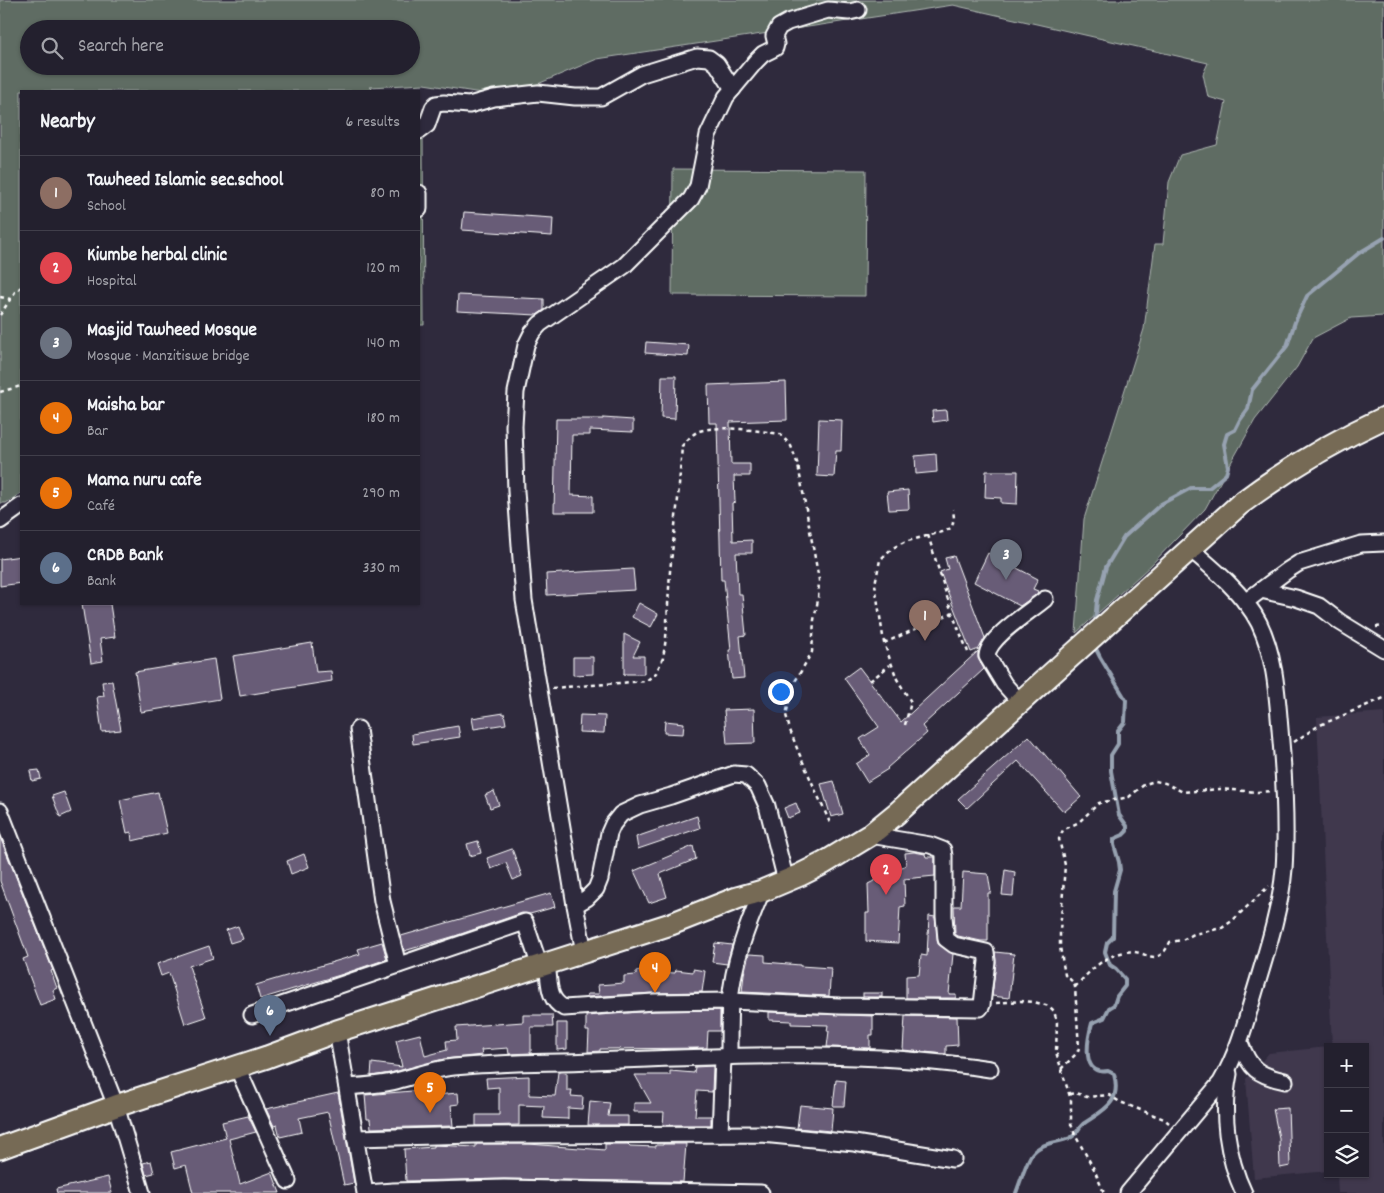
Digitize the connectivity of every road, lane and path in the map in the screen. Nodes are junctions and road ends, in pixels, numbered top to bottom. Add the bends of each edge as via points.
1 (858, 10) dead end
2 (733, 89) junction
3 (420, 130) edge
4 (20, 288) edge
5 (0, 297) edge
6 (10, 299) junction
7 (0, 315) edge
8 (20, 386) edge
9 (0, 392) edge
10 (1384, 418) edge
11 (20, 507) edge
12 (953, 509) dead end
13 (0, 521) edge
14 (928, 535) junction
15 (1384, 542) edge
16 (1189, 548) junction
17 (1261, 590) junction
18 (1045, 599) dead end
19 (1246, 602) junction
20 (952, 613) junction
21 (884, 643) junction
22 (1384, 649) edge
23 (968, 652) dead end
24 (891, 665) junction
25 (870, 681) dead end
26 (540, 689) junction
27 (1384, 698) edge
28 (1020, 702) junction
29 (905, 725) dead end
30 (358, 729) dead end
31 (1281, 745) junction
32 (1283, 788) junction
33 (0, 811) edge
34 (830, 823) dead end
35 (870, 834) junction
36 (1284, 871) junction
37 (786, 881) junction
38 (762, 891) junction
39 (575, 905) junction
40 (584, 952) junction
41 (398, 965) junction
42 (544, 966) junction
43 (1075, 987) junction
44 (730, 1001) junction
45 (982, 1005) junction
46 (252, 1015) dead end
47 (337, 1031) junction
48 (1240, 1043) junction
49 (726, 1057) junction
50 (1232, 1063) junction
51 (237, 1067) junction
52 (990, 1068) dead end
53 (1061, 1069) junction
54 (1285, 1081) dead end
55 (346, 1087) junction
56 (1068, 1094) junction
57 (116, 1106) junction
58 (720, 1134) junction
59 (1178, 1134) junction
60 (355, 1138) junction
61 (0, 1148) edge
62 (954, 1160) dead end
63 (288, 1181) dead end
64 (142, 1193) edge
65 (366, 1193) edge
66 (761, 1193) edge
67 (1104, 1193) edge
68 (1128, 1193) edge
69 (1244, 1193) edge

1 - 2 street via 828,10 779,27 774,36 774,48 756,60
2 - 3 street via 717,64 708,58 696,57 642,74 601,97 538,93 470,104 436,104
2 - 26 street via 708,134 698,186 691,199 624,266 540,324 526,346 516,392 514,459 524,600
4 - 6 path
5 - 6 path
6 - 7 path
8 - 9 path
10 - 16 highway via 1314,453 1271,480
11 - 13 street
12 - 14 path via 952,527
14 - 20 path
14 - 21 path via 904,542 880,560 875,584
15 - 17 street via 1361,544 1299,563
16 - 19 street
16 - 28 highway
17 - 19 street
17 - 22 street via 1319,606
18 - 28 street via 1001,634 988,651 987,656 1004,684
19 - 31 street via 1258,622 1272,659
20 - 21 path
20 - 23 path
21 - 24 path
24 - 25 path
24 - 29 path via 911,702
26 - 34 path via 646,681 656,673 663,658 666,638 682,446 697,432 717,429 780,434 791,446 798,465 819,580 812,652 793,685 786,715 795,744
26 - 39 street
27 - 31 path via 1318,726 1296,741
28 - 35 highway via 898,813
30 - 41 street via 382,901
31 - 32 street
32 - 36 street via 1286,829
32 - 43 path via 1267,792 1220,789 1183,792 1155,781 1129,796 1099,803 1079,822 1063,830 1059,839 1065,865 1060,947 1065,975
33 - 57 street
35 - 37 highway via 824,863
35 - 45 street via 943,850 946,939 954,945 986,952
36 - 43 path via 1222,928 1170,942 1157,957 1131,952 1108,958 1095,966
36 - 48 street via 1262,970
37 - 38 highway
37 - 39 street via 767,806 758,786 746,775 734,774 621,814 609,833 596,889
38 - 40 highway
38 - 44 street via 743,938
39 - 40 street
40 - 42 highway
41 - 42 street via 525,922
41 - 46 street
42 - 44 street via 552,998 564,1008
42 - 47 highway
43 - 53 path via 1079,1048
44 - 45 street via 974,1009
44 - 49 street
45 - 53 path via 1021,1001 1049,1006 1057,1022 1056,1052
47 - 51 highway
47 - 55 street
48 - 50 street
48 - 54 street via 1254,1070
49 - 52 street via 856,1058
49 - 55 street via 479,1064 431,1070 392,1082
49 - 58 street
50 - 59 street via 1221,1082
50 - 69 street via 1225,1093 1225,1110 1230,1156
51 - 57 highway
51 - 63 street
53 - 56 path
55 - 60 street
56 - 59 path via 1088,1097 1109,1095 1164,1119
56 - 67 path via 1073,1131
57 - 61 highway
57 - 64 street
58 - 60 street
58 - 62 street via 762,1134 854,1143
59 - 68 street
60 - 65 street
65 - 66 street via 504,1188

